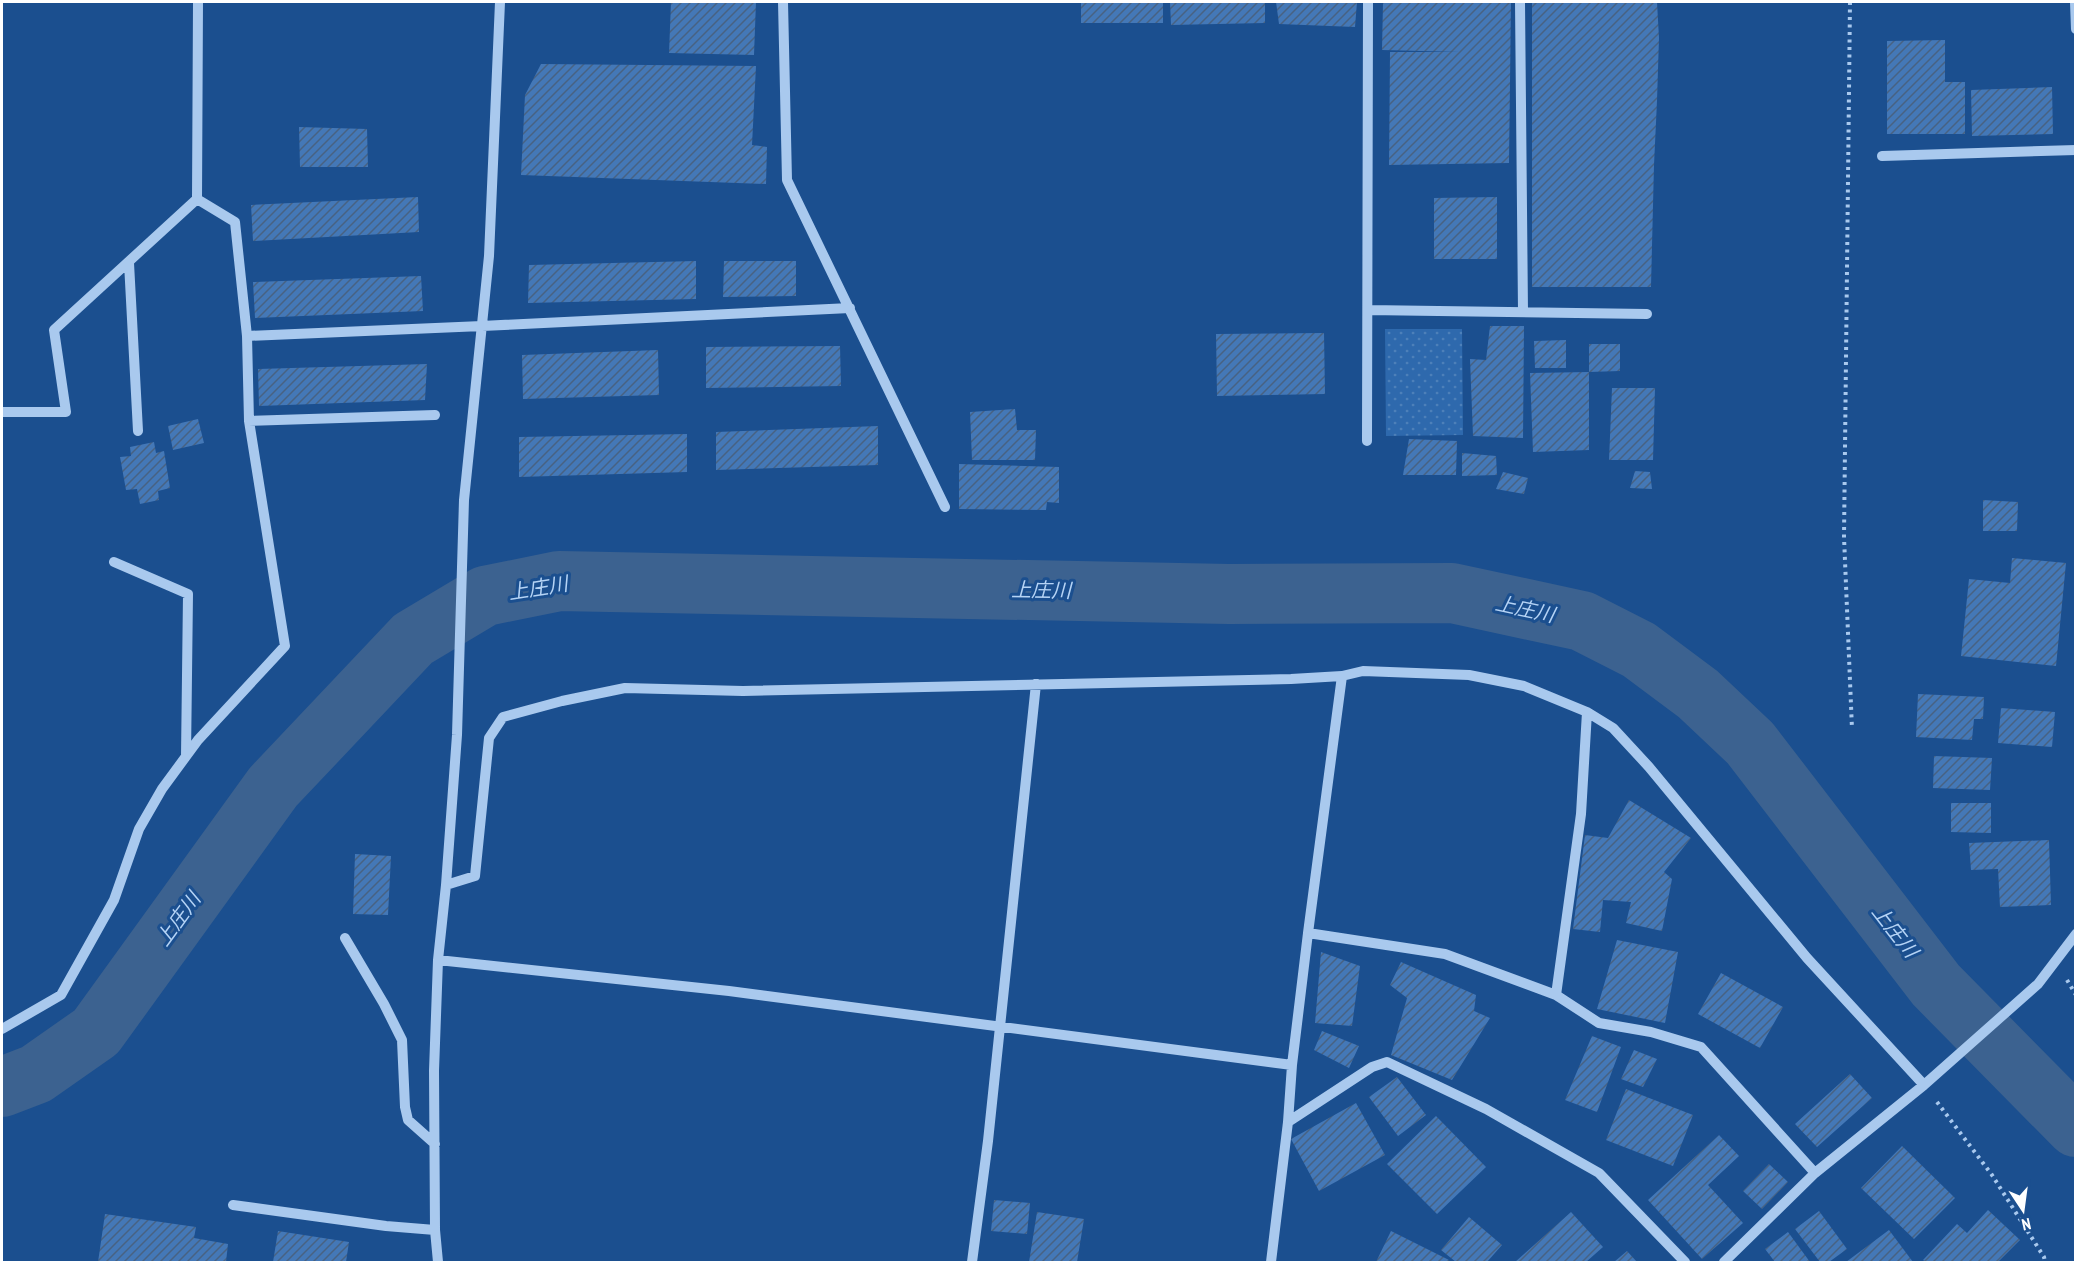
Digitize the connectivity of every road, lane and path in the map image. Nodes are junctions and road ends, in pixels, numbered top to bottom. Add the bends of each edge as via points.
1 (198, 2) edge
2 (500, 2) edge
3 (783, 2) edge
4 (1368, 2) edge
5 (1520, 2) edge
6 (1850, 2) edge
7 (2074, 2) edge
8 (2076, 28) edge
9 (2076, 150) edge
10 (1882, 156) dead end
11 (197, 199) junction
12 (129, 263) junction
13 (850, 308) junction
14 (1368, 310) junction
15 (1523, 312) junction
16 (1647, 314) dead end
17 (482, 326) junction
18 (247, 336) junction
19 (2, 412) edge
20 (435, 415) dead end
21 (249, 421) junction
22 (138, 431) dead end
23 (1367, 441) dead end
24 (945, 507) dead end
25 (114, 562) dead end
26 (1342, 676) junction
27 (1036, 684) junction
28 (1587, 712) junction
29 (1852, 729) dead end
30 (186, 756) junction
31 (446, 885) junction
32 (1308, 933) junction
33 (2076, 934) edge
34 (345, 939) dead end
35 (438, 960) junction
36 (1556, 995) junction
37 (999, 1026) junction
38 (2, 1029) edge
39 (1292, 1065) junction
40 (1924, 1085) junction
41 (1288, 1122) junction
42 (435, 1144) junction
43 (1815, 1173) junction
44 (233, 1205) dead end
45 (435, 1230) junction
46 (438, 1263) edge
47 (972, 1263) edge
48 (1270, 1263) edge
49 (1684, 1263) edge
50 (1724, 1263) edge
51 (2045, 1263) edge

1 - 11 street
2 - 17 street via 489,256
3 - 13 street via 787,180
4 - 14 street
5 - 15 street
6 - 29 path via 1844,537
7 - 8 street
9 - 10 street
11 - 12 street
11 - 18 street via 236,222
12 - 19 street via 54,330 66,412
12 - 22 street
13 - 17 street
13 - 24 street
14 - 15 street
14 - 23 street
15 - 16 street
17 - 18 street
17 - 31 street via 464,500 457,735
18 - 21 street
20 - 21 street
21 - 30 street via 285,646
25 - 30 street via 188,594
26 - 27 street
26 - 28 street via 1363,671 1469,675 1524,686
26 - 32 street
27 - 31 street via 743,691 626,688 503,717 489,738 475,876
27 - 37 street
28 - 36 street via 1581,814
28 - 40 street via 1613,728 1627,743 1807,958
30 - 38 street via 139,829 114,900 61,995
31 - 35 street
32 - 36 street via 1445,954
32 - 39 street
33 - 40 street via 2038,984
34 - 42 street via 402,1040 408,1120
35 - 37 street via 729,991
35 - 42 street
36 - 43 street via 1599,1023 1651,1032 1701,1047
37 - 39 street
37 - 47 street
39 - 41 street
40 - 43 street
40 - 51 path via 1992,1175
41 - 48 street
41 - 49 street via 1372,1067 1387,1062 1485,1109 1599,1173
42 - 45 street
43 - 50 street
44 - 45 street
45 - 46 street

